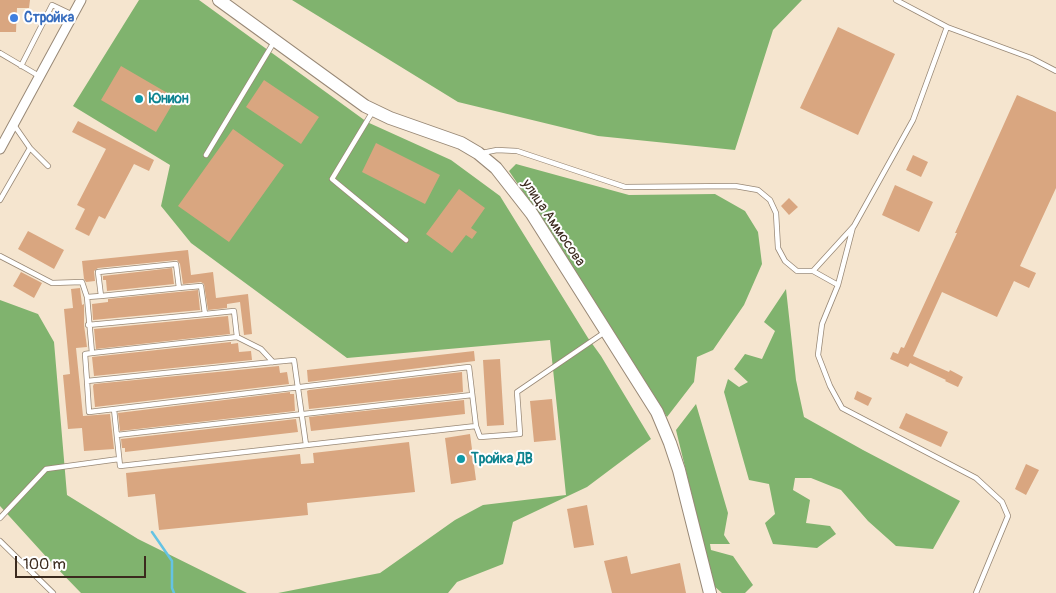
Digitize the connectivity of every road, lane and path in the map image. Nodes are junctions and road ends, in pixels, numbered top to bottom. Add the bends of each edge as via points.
1 (81, 0) edge
2 (219, 0) edge
3 (896, 0) edge
4 (73, 15) junction
5 (947, 27) junction
6 (275, 41) junction
7 (0, 53) edge
8 (21, 66) junction
9 (1056, 71) edge
10 (40, 76) junction
11 (373, 110) junction
12 (14, 124) junction
13 (30, 148) junction
14 (0, 149) edge
15 (478, 153) junction
16 (206, 155) dead end
17 (48, 166) dead end
18 (0, 200) edge
19 (854, 226) junction
20 (406, 240) dead end
21 (0, 256) edge
22 (813, 271) junction
23 (838, 285) junction
24 (179, 288) junction
25 (100, 296) junction
26 (87, 297) junction
27 (205, 314) junction
28 (88, 325) junction
29 (606, 331) junction
30 (237, 336) junction
31 (92, 353) junction
32 (273, 362) junction
33 (87, 381) junction
34 (298, 388) junction
35 (472, 395) junction
36 (114, 409) junction
37 (302, 414) junction
38 (476, 426) junction
39 (117, 435) junction
40 (306, 445) junction
41 (119, 459) junction
42 (0, 518) edge
43 (0, 541) edge
44 (53, 593) edge
45 (710, 593) edge
46 (976, 593) edge

1 - 4 street
2 - 6 street, улица Аммосова
3 - 5 lane
4 - 8 lane via 52,5
4 - 10 street
5 - 9 lane
5 - 19 lane via 912,120
6 - 11 street, улица Аммосова
6 - 16 lane
7 - 8 lane
8 - 10 lane
10 - 12 street
11 - 15 street, улица Аммосова via 461,143
11 - 20 lane via 332,179
12 - 13 lane
12 - 14 street
13 - 17 lane
13 - 18 lane
15 - 22 lane via 497,150 517,152 625,187 735,186 758,190 770,200 776,213 778,248 785,262 797,271
15 - 29 street, улица Аммосова via 496,168 532,214
19 - 22 lane
19 - 23 lane
21 - 26 lane via 52,283 82,282
22 - 23 lane
23 - 46 lane via 822,324 818,355 842,408 976,478 1002,502 1008,516
24 - 25 lane
24 - 25 lane via 176,264 98,272
24 - 27 lane via 201,286
25 - 26 lane
26 - 28 lane
27 - 28 lane
27 - 30 lane via 234,311
28 - 31 lane
29 - 38 lane via 517,392 520,434 480,436
29 - 45 street, улица Аммосова via 657,412 670,443
30 - 31 lane
30 - 32 lane via 260,349
31 - 33 lane via 85,354
32 - 33 lane
32 - 34 lane via 294,360
33 - 36 lane via 89,412
34 - 35 lane via 469,367
34 - 36 lane
34 - 37 lane
35 - 37 lane
35 - 38 lane
36 - 39 lane
37 - 39 lane
37 - 40 lane
38 - 40 lane
39 - 41 lane
40 - 41 lane via 120,466
41 - 42 lane via 46,469
43 - 44 lane

